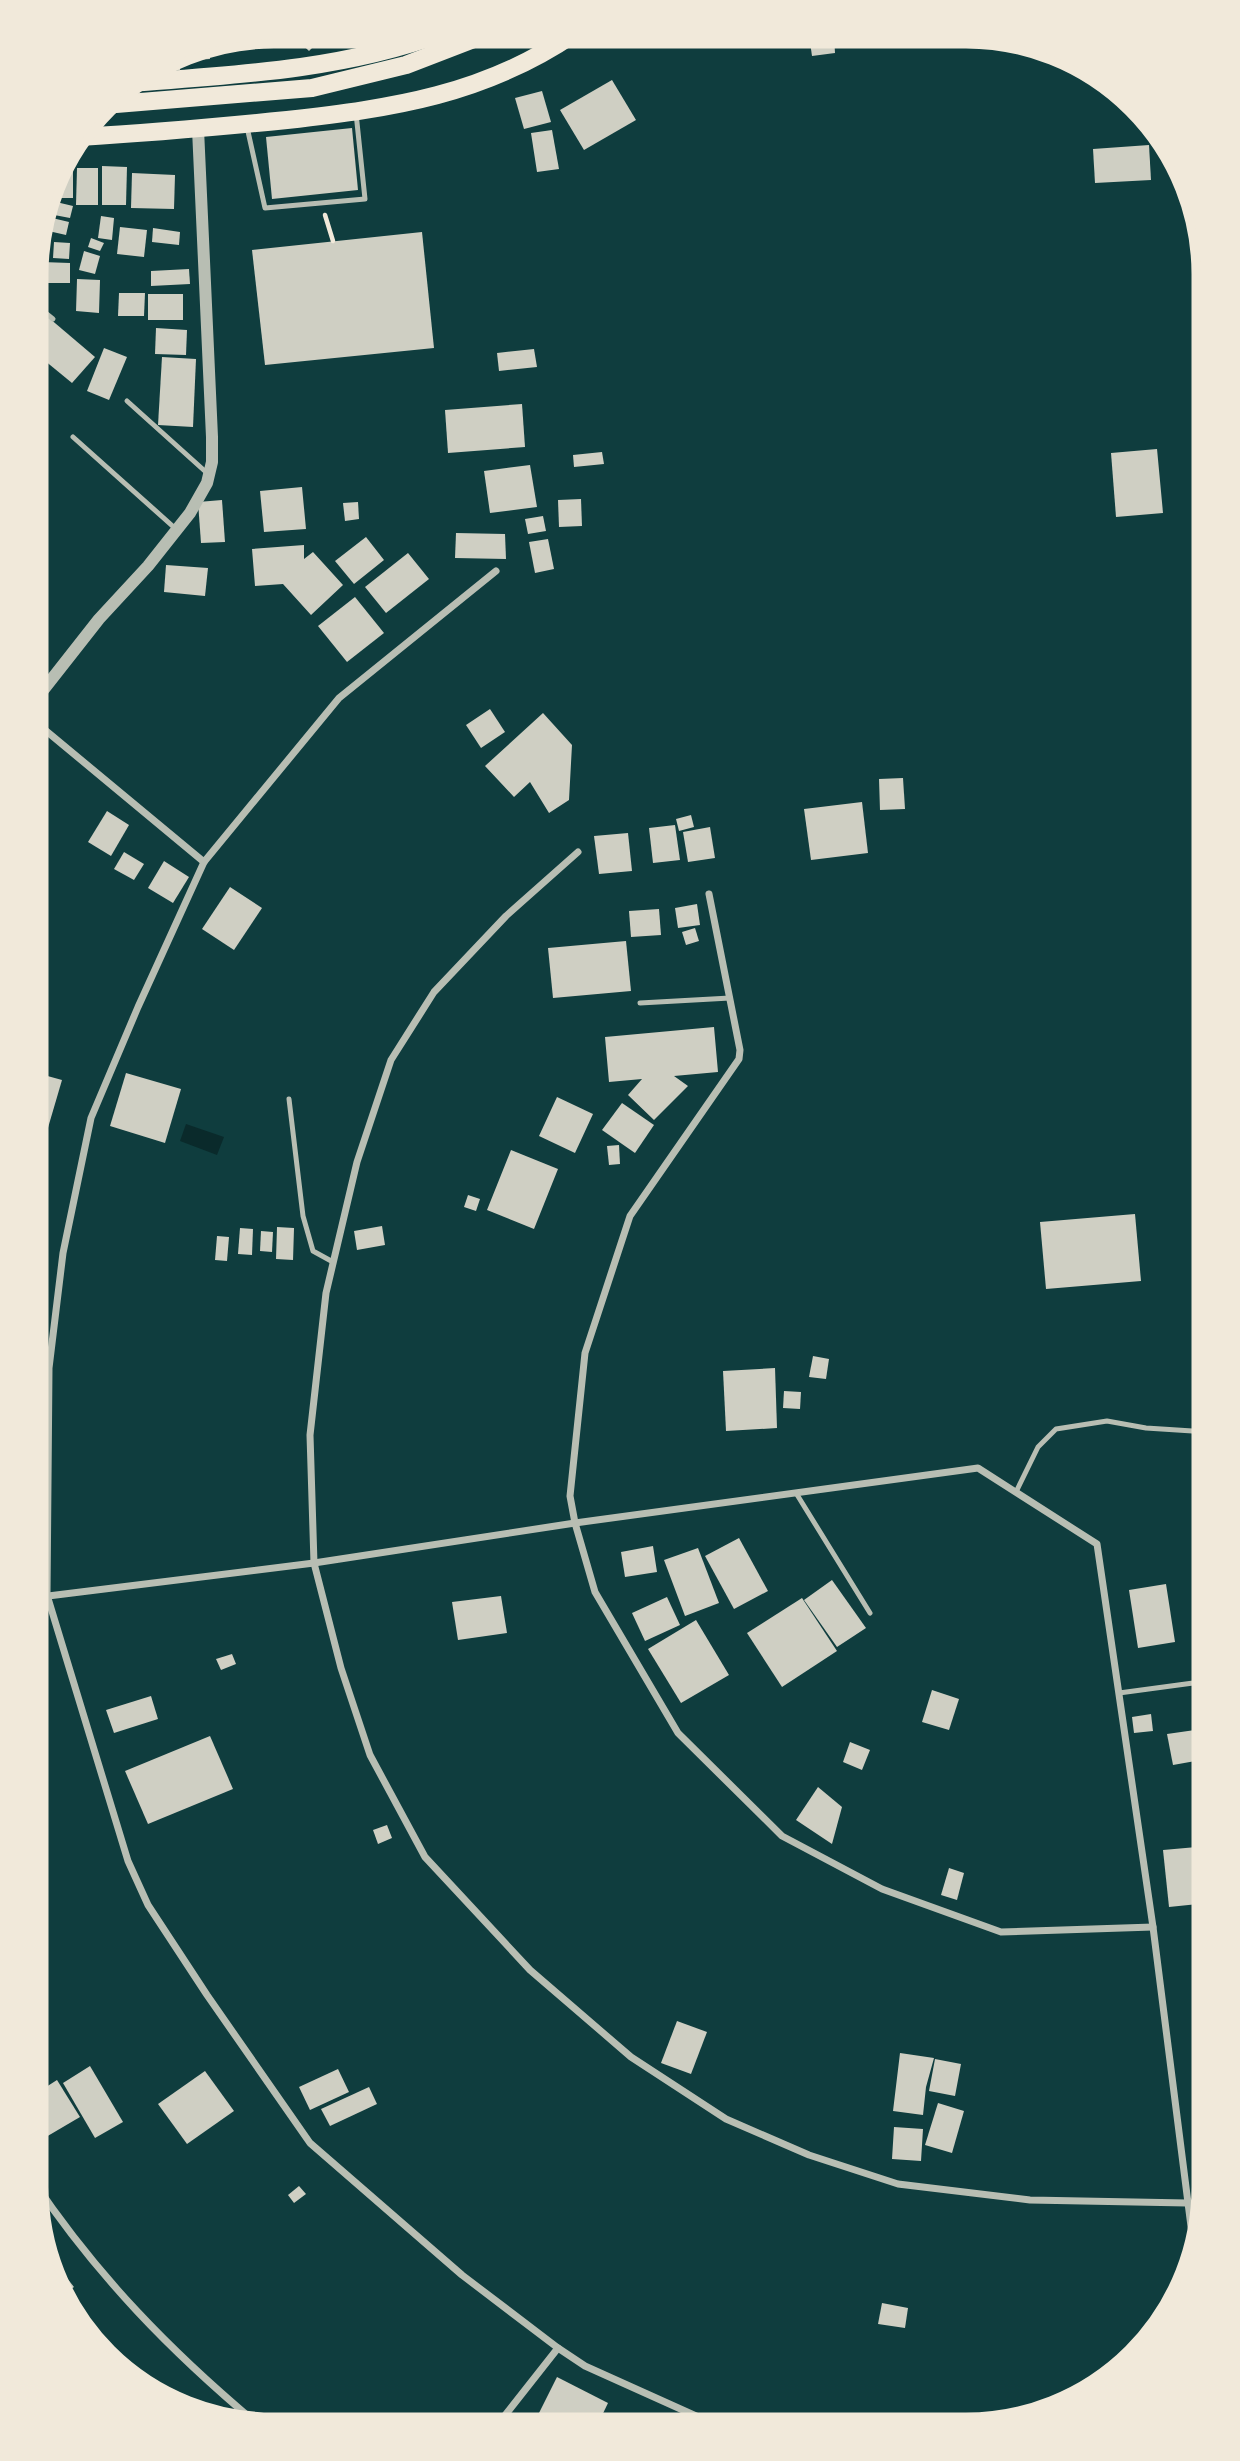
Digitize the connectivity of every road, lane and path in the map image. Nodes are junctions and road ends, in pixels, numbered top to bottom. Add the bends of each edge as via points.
1 (411, 44) edge
2 (460, 44) edge
3 (556, 44) edge
4 (149, 81) edge
5 (119, 104) edge
6 (356, 112) junction
7 (247, 124) junction
8 (198, 129) junction
9 (90, 137) edge
10 (44, 312) edge
11 (52, 318) dead end
12 (127, 401) dead end
13 (73, 437) dead end
14 (209, 475) junction
15 (177, 530) junction
16 (496, 571) dead end
17 (44, 689) edge
18 (44, 729) edge
19 (578, 852) dead end
20 (204, 862) junction
21 (709, 894) dead end
22 (730, 998) junction
23 (640, 1003) dead end
24 (289, 1099) dead end
25 (333, 1262) junction
26 (1196, 1431) edge
27 (1016, 1492) junction
28 (796, 1493) junction
29 (575, 1522) junction
30 (314, 1563) junction
31 (47, 1595) junction
32 (44, 1596) edge
33 (870, 1613) dead end
34 (1196, 1683) edge
35 (1119, 1693) junction
36 (1153, 1927) junction
37 (45, 2198) edge
38 (1196, 2202) edge
39 (1187, 2203) junction
40 (1191, 2234) edge
41 (558, 2348) junction
42 (247, 2415) edge
43 (504, 2417) edge
44 (698, 2417) edge

1 - 4 main road via 293,69
2 - 5 main road via 406,65 312,88
3 - 6 main road via 467,87 412,103
6 - 7 main road
6 - 7 lane via 365,199 265,208
7 - 8 main road
8 - 9 main road
8 - 14 street via 212,437
10 - 11 lane
12 - 14 lane
13 - 15 lane
14 - 15 street via 203,493
15 - 17 street
16 - 20 street via 339,698
18 - 20 street
19 - 25 street via 506,916 434,992 391,1060 358,1162
20 - 31 street via 90,1118 63,1253 49,1368
21 - 22 street
22 - 23 lane
22 - 29 street via 739,1059 630,1216 585,1353 570,1496
24 - 25 lane via 303,1216 313,1251
25 - 30 street via 310,1435
26 - 27 lane via 1107,1421 1056,1429 1038,1447
27 - 28 street via 978,1468
27 - 35 street via 1097,1544
28 - 29 street
28 - 33 lane
29 - 30 street
29 - 36 street via 595,1592 678,1733 782,1836 882,1889 1001,1932
30 - 31 street
30 - 39 street via 370,1755 425,1857 530,1970 631,2057 726,2119 898,2185 1030,2200
31 - 32 street
31 - 41 street via 128,1861 148,1905 206,1995 310,2143 462,2275
34 - 35 lane
35 - 36 street
36 - 39 street
37 - 42 street via 119,2294
38 - 39 lane
39 - 40 street
41 - 43 street
41 - 44 street via 585,2366

